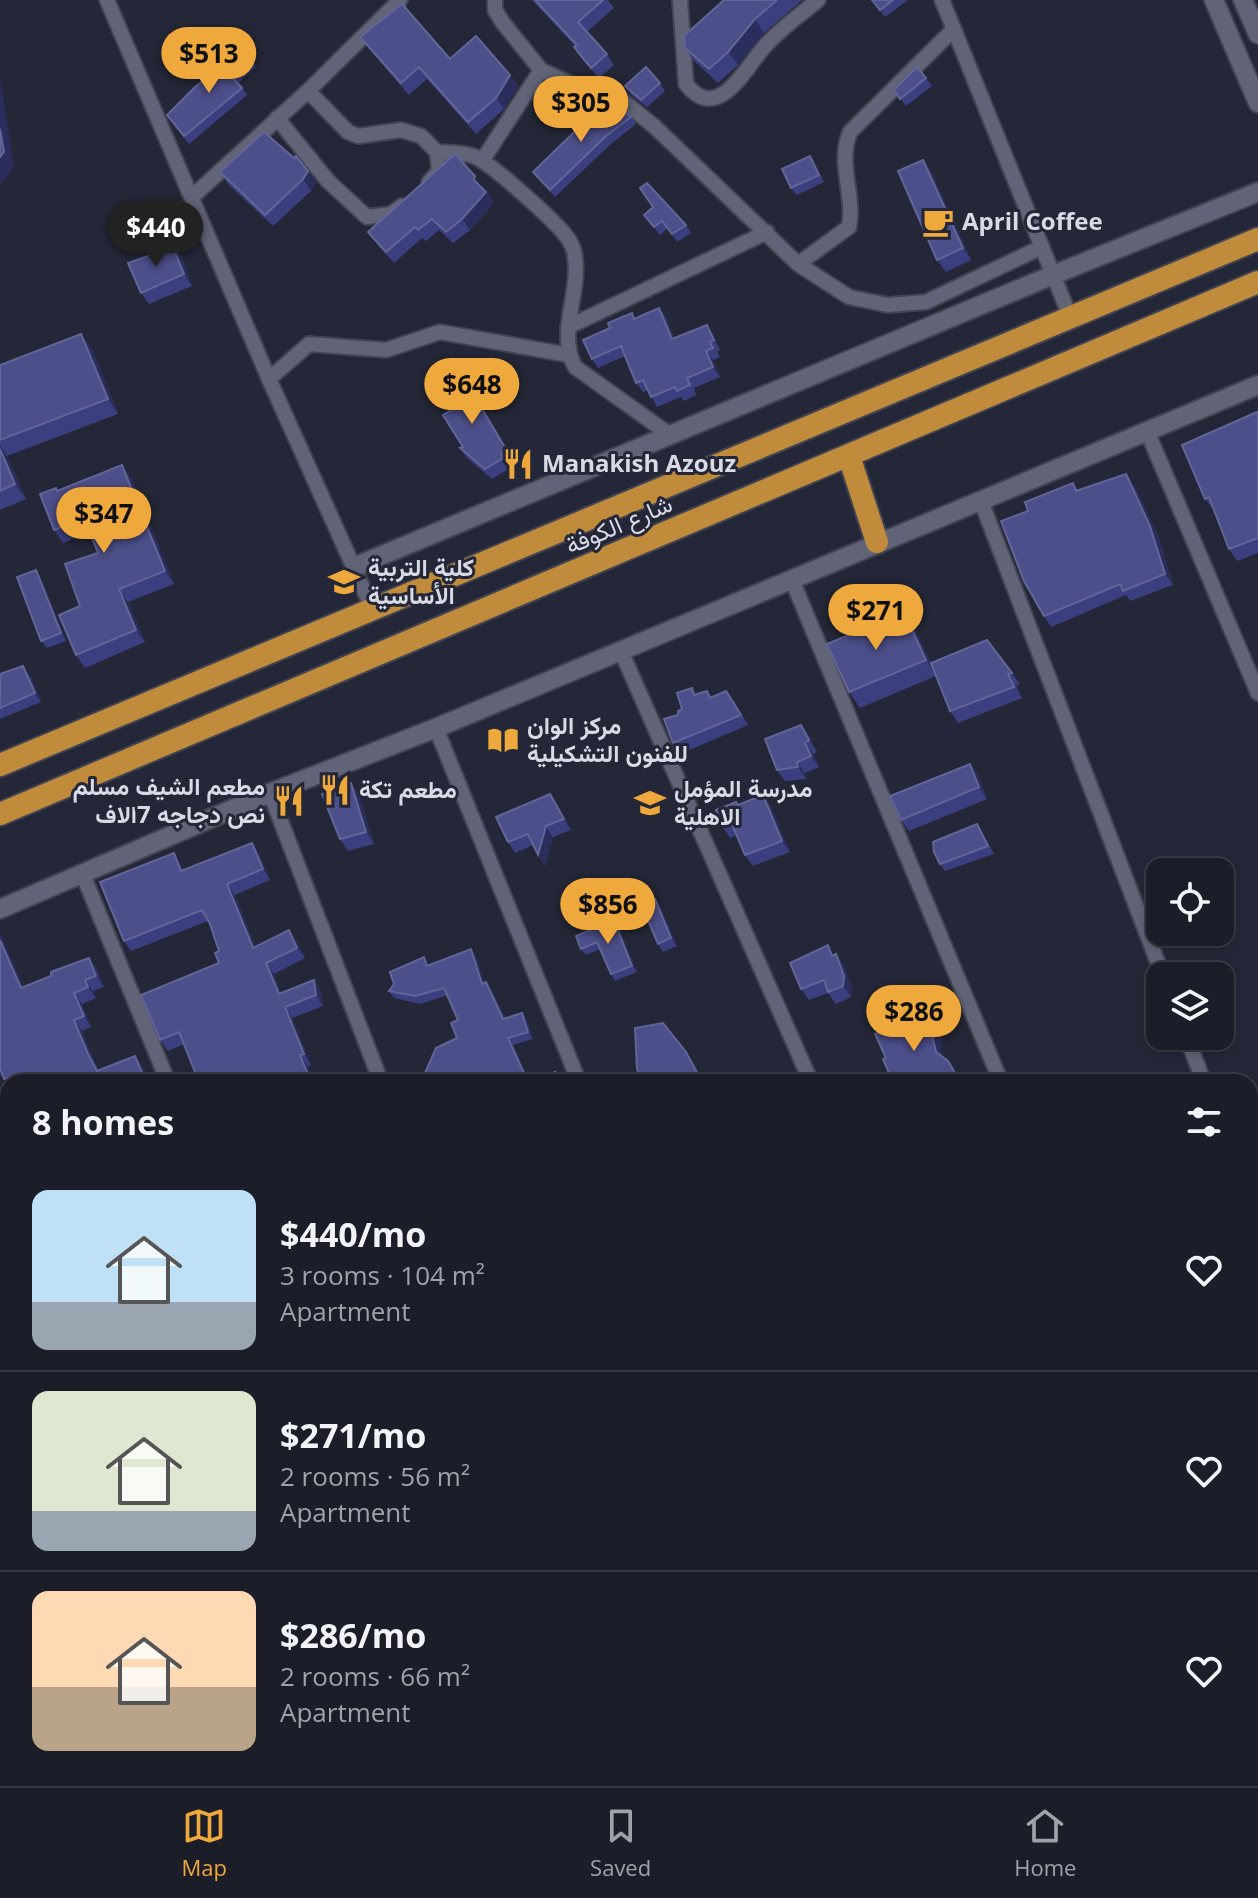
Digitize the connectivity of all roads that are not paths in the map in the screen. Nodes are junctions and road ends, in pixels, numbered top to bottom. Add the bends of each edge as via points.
1 (107, 0) edge
2 (400, 0) edge
3 (495, 0) edge
4 (680, 0) edge
5 (818, 0) edge
6 (942, 0) edge
7 (1214, 0) edge
8 (1243, 0) edge
9 (954, 29) junction
10 (1258, 32) edge
11 (541, 70) junction
12 (308, 91) junction
13 (1258, 103) edge
14 (277, 118) junction
15 (437, 152) junction
16 (482, 161) junction
17 (1258, 192) edge
18 (193, 196) junction
19 (767, 232) junction
20 (1258, 239) edge
21 (1042, 247) junction
22 (798, 264) junction
23 (1053, 275) junction
24 (1258, 282) edge
25 (1071, 319) junction
26 (568, 327) junction
27 (569, 355) junction
28 (269, 379) junction
29 (1258, 385) edge
30 (1147, 431) junction
31 (670, 435) junction
32 (849, 456) junction
33 (981, 501) junction
34 (877, 542) junction
35 (354, 567) junction
36 (792, 580) junction
37 (372, 608) junction
38 (621, 651) junction
39 (1258, 693) edge
40 (436, 728) junction
41 (0, 765) edge
42 (270, 793) junction
43 (0, 814) edge
44 (83, 875) junction
45 (0, 909) edge
46 (1158, 962) edge
47 (1191, 1050) edge
48 (165, 1074) edge
49 (378, 1074) edge
50 (576, 1074) edge
51 (807, 1074) edge
52 (998, 1074) edge
53 (1201, 1074) edge

1 - 18 street
2 - 12 street
3 - 11 street via 503,23
4 - 5 street via 686,84 695,95 708,98 728,92 766,44
6 - 9 street
7 - 13 street
8 - 10 street
9 - 21 street
9 - 22 street via 850,132 844,148 853,208 849,227
11 - 16 street
11 - 19 street via 623,101
12 - 14 street
12 - 15 street via 348,132 358,136 401,130 421,136
14 - 15 street via 328,181 367,217 391,214 416,196 439,171
14 - 18 street
15 - 16 street via 473,155
16 - 26 street via 567,236 576,257
17 - 23 street
18 - 28 street
19 - 22 street
19 - 26 street
20 - 25 highway, شارع الكوفة
21 - 22 street via 926,302 888,305 849,297
21 - 23 street
23 - 25 street
23 - 31 street
24 - 32 highway, شارع الكوفة
25 - 37 highway, شارع الكوفة
26 - 27 street
27 - 28 street via 440,332 386,350 309,344
27 - 31 street via 575,367
28 - 35 street
29 - 30 street
30 - 33 street
30 - 39 street
31 - 35 street
32 - 34 highway
32 - 43 highway, شارع الكوفة
33 - 34 street
33 - 46 street
34 - 36 street
35 - 37 street
36 - 38 street
36 - 52 street
37 - 41 highway, شارع الكوفة
38 - 40 street
38 - 51 street
40 - 42 street
40 - 50 street
42 - 44 street
42 - 49 street
44 - 45 street
44 - 48 street
47 - 53 street

